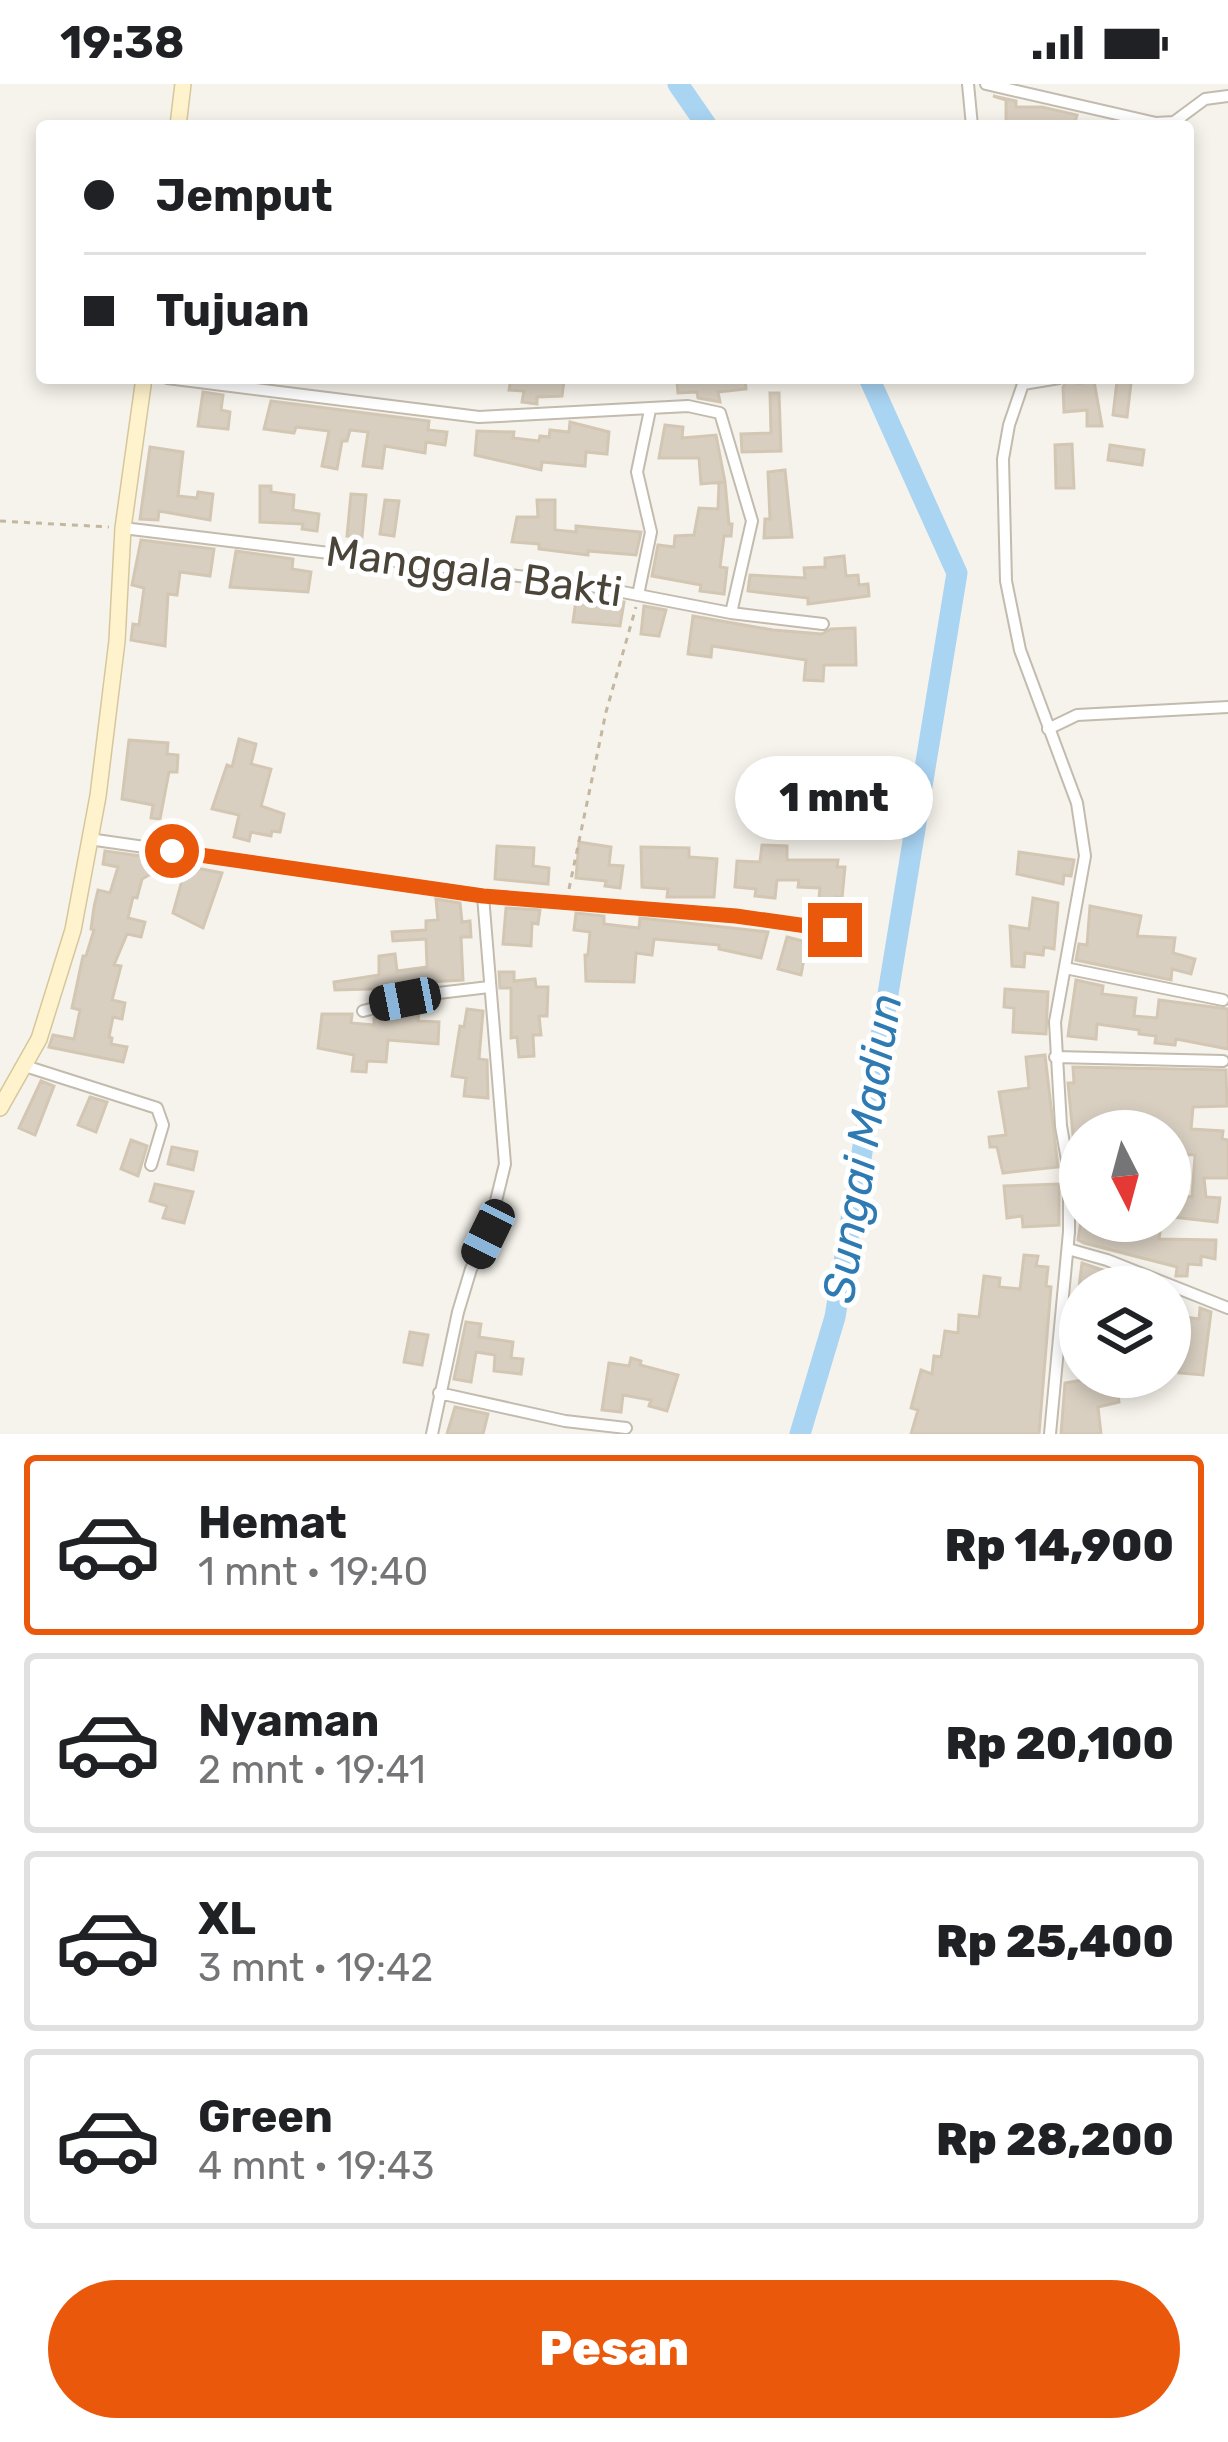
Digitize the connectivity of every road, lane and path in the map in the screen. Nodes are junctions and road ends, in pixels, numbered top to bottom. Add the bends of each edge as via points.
1 (183, 84) edge
2 (968, 84) edge
3 (986, 84) edge
4 (1228, 96) edge
5 (179, 120) edge
6 (971, 120) edge
7 (1143, 120) edge
8 (1176, 120) edge
9 (143, 384) edge
10 (214, 384) edge
11 (1021, 384) edge
12 (650, 410) junction
13 (0, 521) edge
14 (123, 528) junction
15 (638, 595) junction
16 (731, 613) junction
17 (823, 624) dead end
18 (1228, 707) edge
19 (1048, 729) junction
20 (89, 838) junction
21 (483, 896) junction
22 (566, 902) junction
23 (835, 930) dead end
24 (1065, 968) junction
25 (490, 987) junction
26 (1223, 1000) dead end
27 (363, 1011) dead end
28 (1055, 1057) junction
29 (1223, 1061) dead end
30 (25, 1066) junction
31 (0, 1108) edge
32 (1064, 1110) edge
33 (152, 1165) dead end
34 (1069, 1242) edge
35 (1068, 1249) junction
36 (1228, 1308) edge
37 (439, 1393) junction
38 (626, 1428) dead end
39 (432, 1434) edge
40 (1050, 1434) edge

1 - 5 street
2 - 6 street
3 - 7 street
4 - 8 street via 1199,101
9 - 14 street
10 - 12 street via 478,417
11 - 19 street via 1004,459 1006,581
12 - 15 street via 637,472 651,532
12 - 16 street via 688,406 724,420 752,521
13 - 14 path
14 - 15 street, Manggala Bakti
14 - 20 street via 117,641
15 - 16 street, Manggala Bakti
15 - 22 path
16 - 17 street, Manggala Bakti
18 - 19 street via 1077,716
19 - 24 street via 1083,829
20 - 21 street
20 - 30 street via 73,930
21 - 22 street
21 - 25 street
22 - 23 street
24 - 26 street
24 - 28 street
25 - 27 street
25 - 37 street via 506,1164
28 - 29 street
28 - 32 street
30 - 31 street
30 - 33 street via 158,1108 163,1125
34 - 35 street
35 - 36 street
35 - 40 street
37 - 38 street
37 - 39 street

